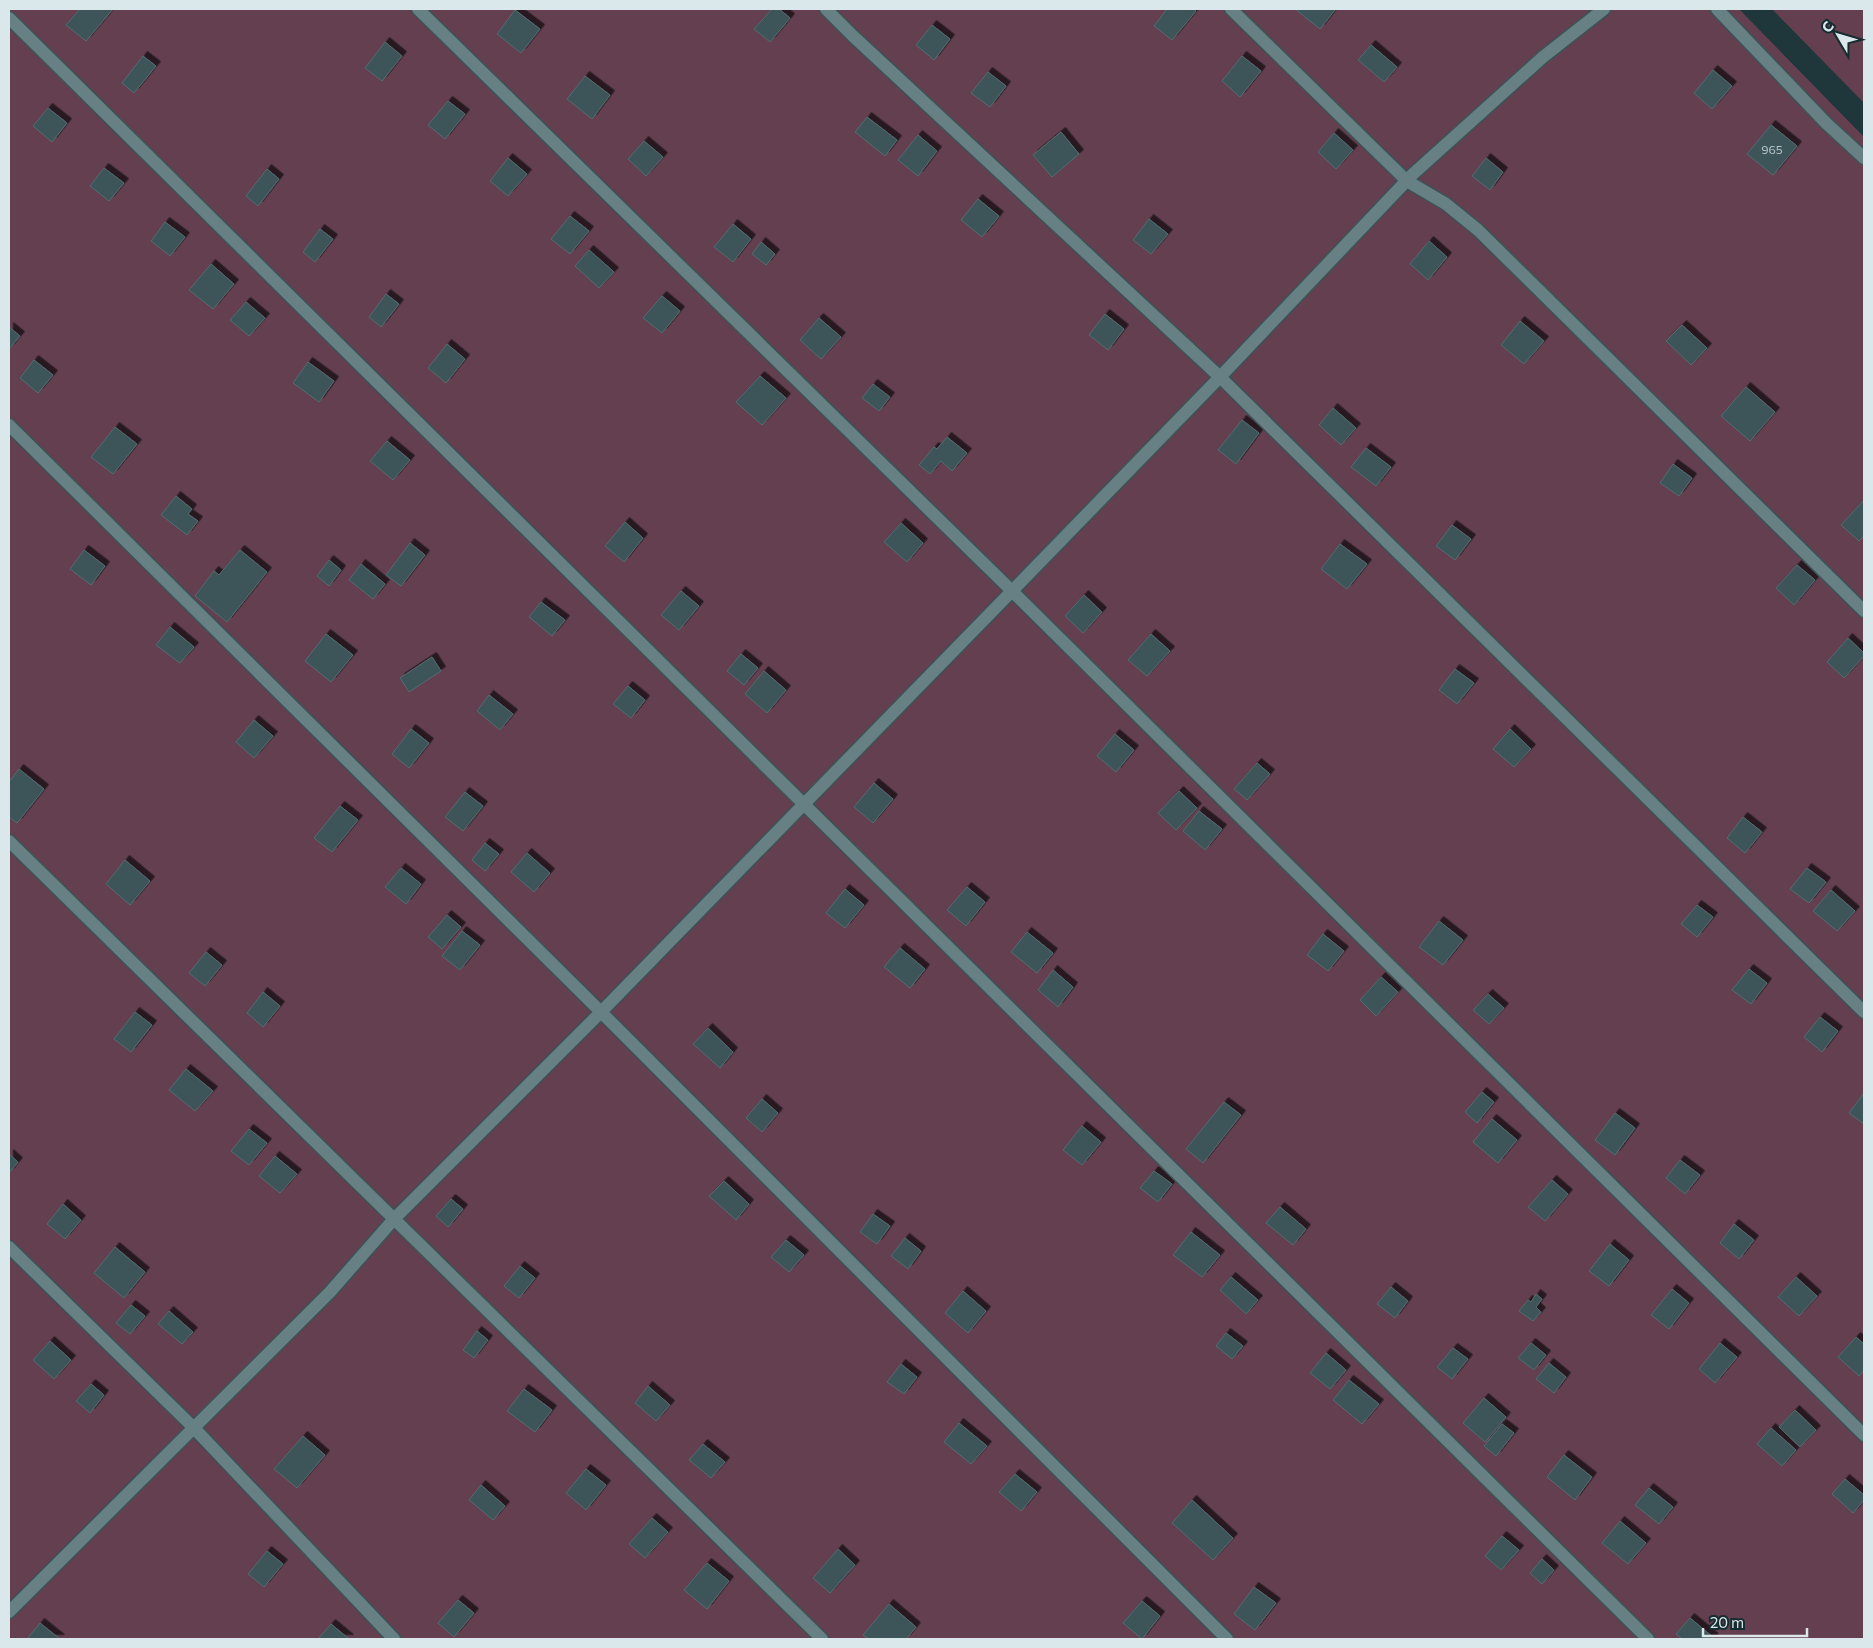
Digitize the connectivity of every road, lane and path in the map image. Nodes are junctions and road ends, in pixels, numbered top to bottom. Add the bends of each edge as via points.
1 (418, 9) edge
2 (826, 9) edge
3 (1232, 9) edge
4 (1604, 9) edge
5 (1717, 9) edge
6 (9, 18) edge
7 (1864, 158) edge
8 (1407, 181) junction
9 (1220, 377) junction
10 (9, 425) edge
11 (1012, 591) junction
12 (1864, 611) edge
13 (804, 804) junction
14 (9, 841) edge
15 (601, 1012) junction
16 (1864, 1012) edge
17 (394, 1219) junction
18 (9, 1247) edge
19 (194, 1428) junction
20 (1864, 1435) edge
21 (9, 1612) edge
22 (394, 1639) edge
23 (822, 1639) edge
24 (1227, 1639) edge
25 (1648, 1639) edge

1 - 11 street
2 - 9 street
3 - 8 street
4 - 8 street via 1543,57
5 - 7 street
6 - 13 street
8 - 9 street
8 - 12 street via 1446,204 1478,230
9 - 11 street
9 - 16 street
10 - 15 street
11 - 13 street
11 - 20 street
13 - 15 street
13 - 25 street
14 - 17 street
15 - 17 street
15 - 24 street
17 - 19 street via 330,1292
17 - 23 street
18 - 19 street
19 - 21 street
19 - 22 street

